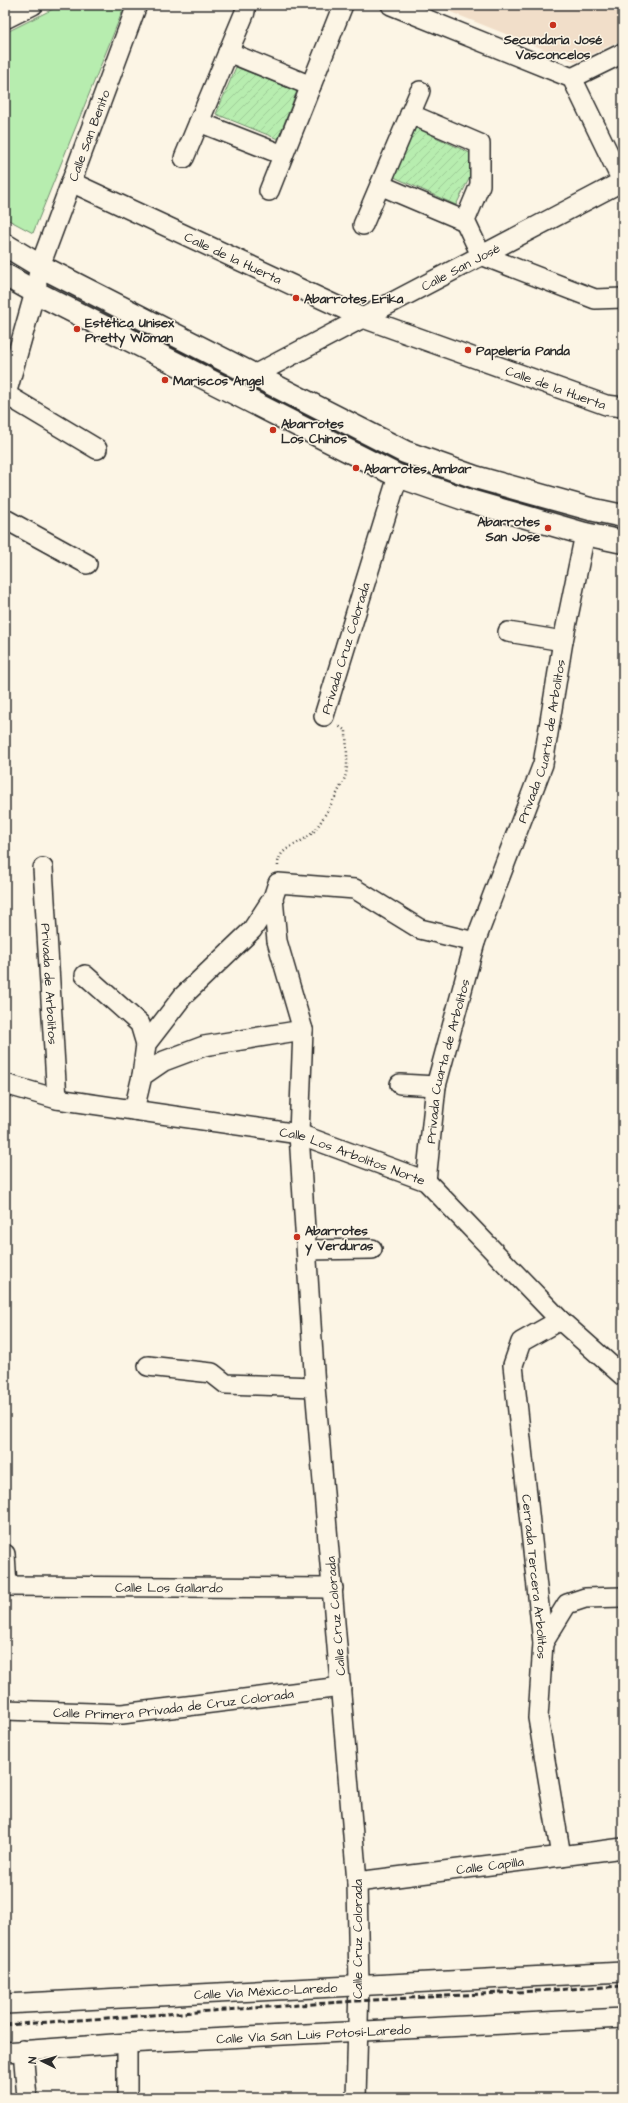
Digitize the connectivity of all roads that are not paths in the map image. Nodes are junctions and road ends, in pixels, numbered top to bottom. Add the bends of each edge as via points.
1 (33, 5) edge
2 (137, 5) edge
3 (343, 5) edge
4 (391, 5) edge
5 (245, 12) dead end
6 (5, 20) edge
7 (228, 52) junction
8 (623, 53) edge
9 (572, 78) junction
10 (311, 86) junction
11 (420, 91) dead end
12 (410, 114) junction
13 (199, 122) junction
14 (283, 156) junction
15 (184, 158) dead end
16 (623, 181) edge
17 (71, 182) junction
18 (380, 185) junction
19 (269, 191) dead end
20 (465, 221) junction
21 (363, 225) dead end
22 (5, 245) edge
23 (481, 255) junction
24 (40, 266) junction
25 (5, 275) edge
26 (35, 292) junction
27 (623, 298) edge
28 (363, 318) junction
29 (254, 375) junction
30 (5, 395) edge
31 (623, 407) edge
32 (97, 449) dead end
33 (398, 476) junction
34 (623, 516) edge
35 (5, 519) edge
36 (586, 534) junction
37 (623, 542) edge
38 (87, 564) dead end
39 (508, 632) dead end
40 (563, 641) junction
41 (324, 716) road end
42 (43, 868) dead end
43 (276, 891) junction
44 (475, 942) junction
45 (85, 975) dead end
46 (303, 1030) junction
47 (146, 1044) junction
48 (142, 1076) junction
49 (5, 1084) edge
50 (400, 1084) dead end
51 (436, 1086) junction
52 (57, 1099) junction
53 (134, 1110) junction
54 (299, 1134) junction
55 (426, 1181) junction
56 (372, 1249) dead end
57 (307, 1250) junction
58 (560, 1320) junction
59 (148, 1366) dead end
60 (623, 1376) edge
61 (315, 1387) junction
62 (5, 1554) edge
63 (6, 1586) edge
64 (333, 1588) junction
65 (623, 1597) edge
66 (543, 1643) junction
67 (341, 1687) junction
68 (5, 1710) edge
69 (623, 1848) edge
70 (561, 1856) junction
71 (357, 1882) junction
72 (623, 1972) edge
73 (359, 1985) junction
74 (5, 2004) edge
75 (623, 2018) edge
76 (358, 2032) junction
77 (127, 2043) junction
78 (14, 2051) edge
79 (27, 2098) edge
80 (127, 2098) edge
81 (356, 2098) edge

1 - 6 street
2 - 17 street, Calle San Benito
3 - 10 street
4 - 9 street
5 - 7 street
7 - 10 street
7 - 13 street
8 - 9 street
9 - 16 street
10 - 14 street
11 - 12 street
12 - 18 street
12 - 20 street via 480,144 480,185
13 - 14 street
13 - 15 street
14 - 19 street
16 - 23 street, Calle San José
17 - 24 street, Calle San Benito
17 - 28 street, Calle de la Huerta
18 - 20 street
18 - 21 street
20 - 23 street
22 - 24 street
23 - 27 street via 594,299
23 - 28 street, Calle San José
24 - 26 street, Calle San Benito
24 - 29 street
25 - 26 street
26 - 30 street, Calle San Benito
26 - 33 street
28 - 29 street, Calle San José
28 - 31 street, Calle de la Huerta via 599,402
29 - 34 street via 405,452 475,477
30 - 32 street
33 - 36 street via 470,501
33 - 41 street, Privada Cruz Colorada
35 - 38 street
36 - 37 street
36 - 40 street, Privada Cuarta de Arbolitos
39 - 40 street
40 - 44 street, Privada Cuarta de Arbolitos via 544,764
42 - 52 street, Privada de Arbolitos
43 - 44 street via 355,889 420,929
43 - 46 street, Calle Cruz Colorada via 277,941
43 - 47 street via 252,930 183,996
44 - 51 street, Privada Cuarta de Arbolitos
45 - 47 street via 140,1024
46 - 48 street via 204,1046 164,1061
46 - 54 street, Calle Cruz Colorada
47 - 48 street
48 - 53 street
49 - 52 street, Calle Los Arbolitos Norte
50 - 51 street
51 - 55 street, Privada Cuarta de Arbolitos
52 - 53 street, Calle Los Arbolitos Norte
53 - 54 street, Calle Los Arbolitos Norte
54 - 55 street, Calle Los Arbolitos Norte
54 - 57 street, Calle Cruz Colorada
55 - 58 street, Calle Los Arbolitos Norte
56 - 57 street
57 - 61 street, Calle Cruz Colorada
58 - 60 street, Calle Los Arbolitos Norte
58 - 66 street, Cerrada Tercera Arbolitos via 521,1342 512,1365
59 - 61 street via 212,1374 226,1384
61 - 64 street, Calle Cruz Colorada
62 - 63 street
63 - 64 street, Calle Los Gallardo
64 - 67 street, Calle Cruz Colorada
65 - 66 street via 584,1598 567,1604
66 - 70 street, Cerrada Tercera Arbolitos via 538,1718
67 - 68 street, Calle Primera Privada de Cruz Colorada via 122,1714
67 - 71 street, Calle Cruz Colorada
69 - 70 street, Calle Capilla
70 - 71 street, Calle Capilla
71 - 73 street, Calle Cruz Colorada
72 - 73 street, Calle Vía México-Laredo
73 - 74 street, Calle Vía México-Laredo
73 - 76 street, Calle Cruz Colorada
75 - 76 street, Calle Vía San Luis Potosí-Laredo
76 - 77 street, Calle Vía San Luis Potosí-Laredo
76 - 81 street, Calle Cruz Colorada
77 - 78 street, Calle Vía San Luis Potosí-Laredo
77 - 80 street
78 - 79 street

